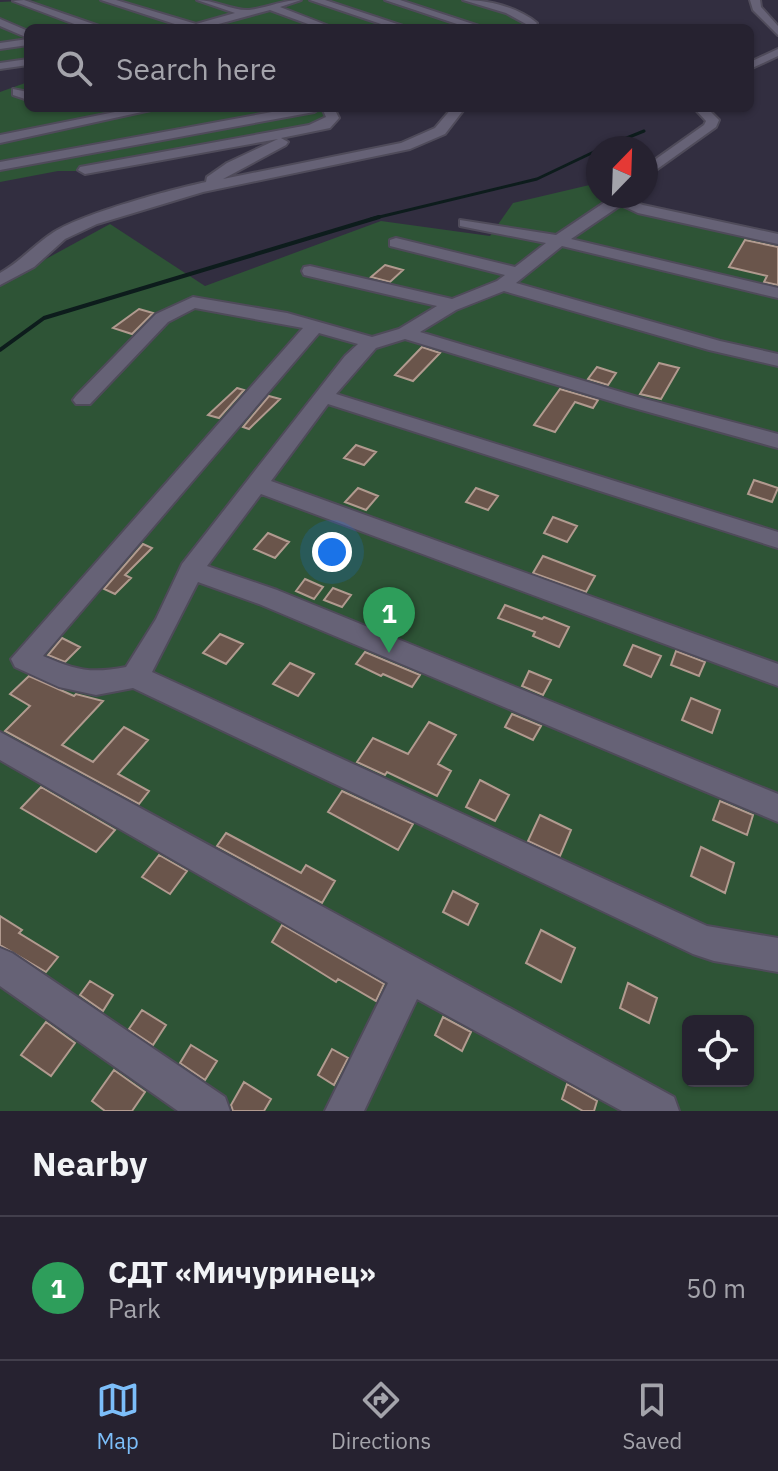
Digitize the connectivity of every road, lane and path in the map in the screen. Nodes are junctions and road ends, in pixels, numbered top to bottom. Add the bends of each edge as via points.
1 (36, 0) edge
2 (106, 0) edge
3 (202, 0) edge
4 (296, 0) edge
5 (315, 0) edge
6 (390, 0) edge
7 (468, 0) edge
8 (755, 0) edge
9 (18, 1) edge
10 (0, 2) edge
11 (270, 7) junction
12 (245, 13) junction
13 (761, 13) junction
14 (778, 17) edge
15 (227, 18) junction
16 (84, 24) edge
17 (181, 24) edge
18 (207, 24) edge
19 (243, 24) edge
20 (318, 24) edge
21 (391, 24) edge
22 (467, 24) edge
23 (531, 24) edge
24 (4, 26) edge
25 (778, 32) edge
26 (24, 34) edge
27 (24, 43) edge
28 (0, 46) edge
29 (778, 52) edge
30 (22, 63) edge
31 (754, 64) edge
32 (0, 68) edge
33 (65, 112) dead end
34 (133, 112) edge
35 (292, 112) edge
36 (330, 112) edge
37 (456, 112) edge
38 (704, 112) edge
39 (85, 121) junction
40 (310, 129) junction
41 (2, 136) edge
42 (681, 149) junction
43 (658, 165) edge
44 (0, 166) edge
45 (85, 170) dead end
46 (658, 173) edge
47 (200, 188) junction
48 (610, 208) edge
49 (638, 208) edge
50 (465, 223) dead end
51 (778, 239) edge
52 (561, 241) junction
53 (396, 243) dead end
54 (310, 271) dead end
55 (510, 279) junction
56 (0, 280) edge
57 (778, 293) edge
58 (454, 305) junction
59 (315, 326) junction
60 (405, 333) junction
61 (373, 343) junction
62 (778, 360) edge
63 (325, 397) junction
64 (83, 400) dead end
65 (778, 441) edge
66 (256, 484) junction
67 (778, 540) edge
68 (191, 570) junction
69 (778, 675) edge
70 (135, 677) junction
71 (0, 745) edge
72 (778, 808) edge
73 (778, 955) edge
74 (0, 965) edge
75 (410, 976) junction
76 (211, 1111) edge
77 (344, 1111) edge
78 (660, 1111) edge

1 - 9 street
2 - 17 street
3 - 12 street
4 - 11 street
5 - 21 street
6 - 22 street
7 - 23 street via 523,16
8 - 13 street
9 - 10 street
9 - 16 street
11 - 12 street
11 - 20 street
12 - 15 street
13 - 14 street
13 - 25 street
15 - 18 street
15 - 19 street
24 - 26 street
27 - 28 street
29 - 31 street
30 - 32 street
33 - 39 street
34 - 39 street
35 - 44 street
36 - 40 street via 333,118 325,125
37 - 47 street via 440,131 405,146
38 - 42 street via 713,120
39 - 41 street
40 - 45 street
40 - 47 street via 232,166
42 - 43 street
42 - 46 street via 680,157
47 - 56 street via 59,236
48 - 52 street
49 - 51 street
50 - 52 street
52 - 55 street
52 - 57 street
53 - 55 street
54 - 58 street
55 - 58 street
55 - 62 street via 716,346
58 - 60 street
59 - 61 street
59 - 64 street via 193,302 162,318
59 - 70 street via 24,659 69,679 96,684
60 - 61 street
60 - 65 street
61 - 63 street via 352,360
63 - 66 street
63 - 67 street
66 - 68 street
66 - 69 street
68 - 70 street
68 - 72 street
70 - 73 street via 705,942
71 - 75 street
74 - 76 street
75 - 77 street
75 - 78 street

